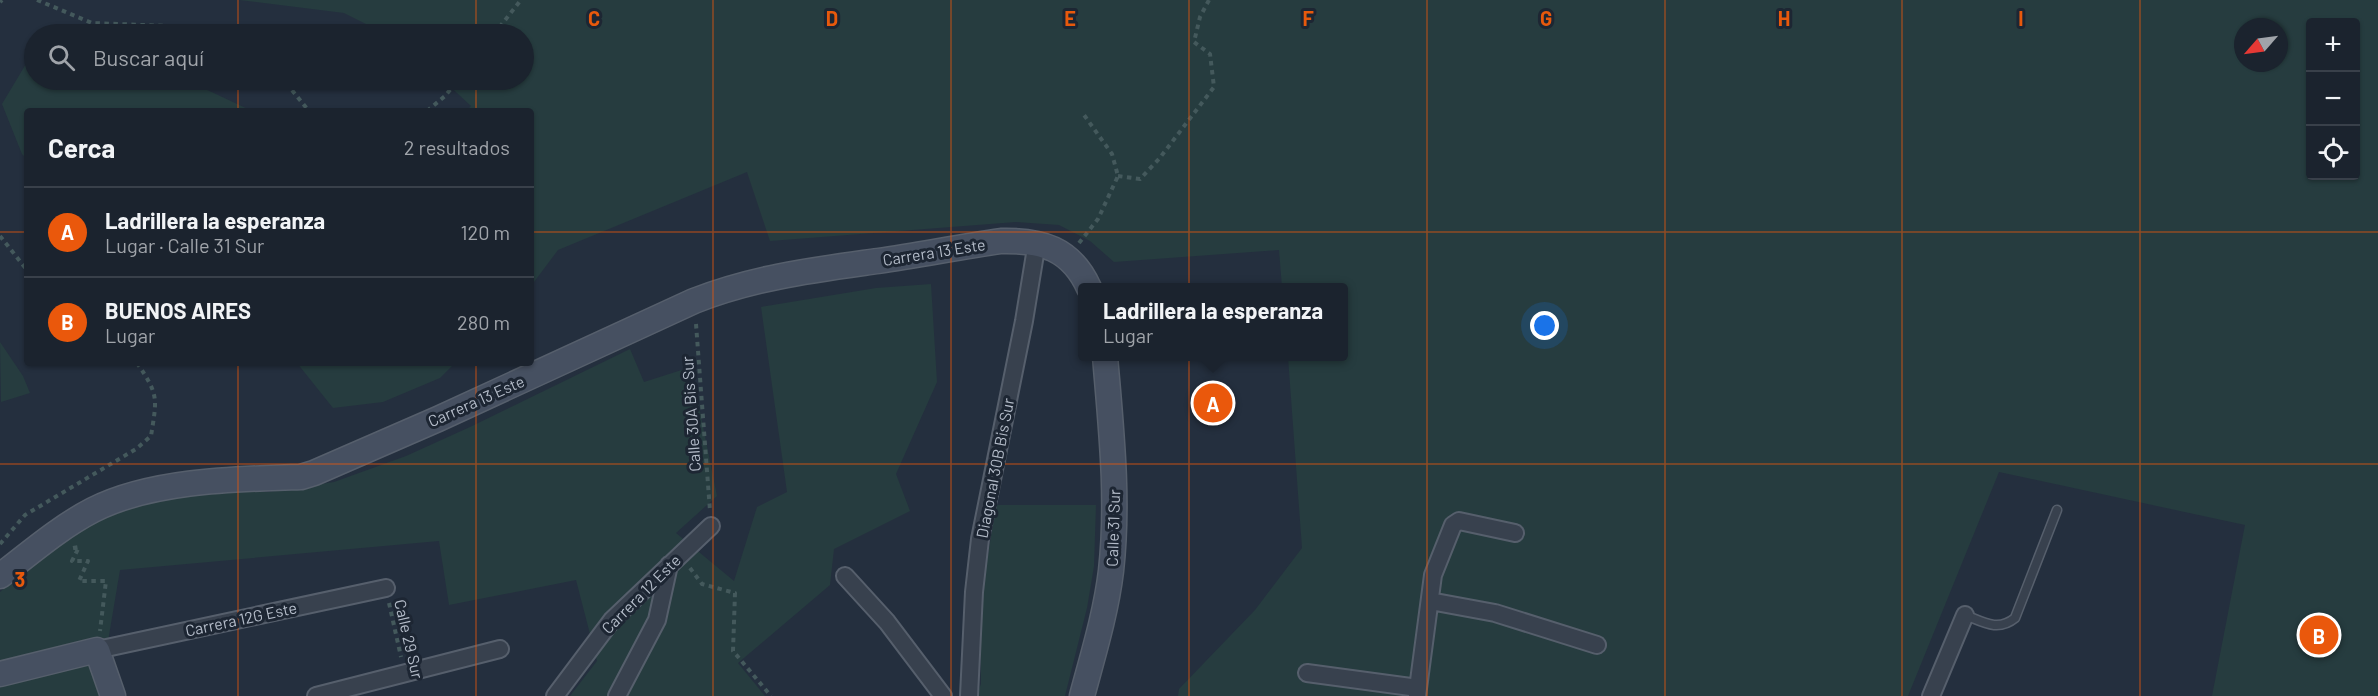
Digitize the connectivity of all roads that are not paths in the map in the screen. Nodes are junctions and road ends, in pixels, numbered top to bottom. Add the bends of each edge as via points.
1 (1037, 242) junction
2 (1086, 283) edge
3 (1105, 361) edge
4 (2057, 510) dead end
5 (711, 526) road end
6 (1515, 533) dead end
7 (674, 560) junction
8 (0, 576) edge
9 (845, 576) dead end
10 (386, 588) road end
11 (1430, 601) junction
12 (1965, 615) joint
13 (1597, 645) dead end
14 (108, 648) junction
15 (500, 649) dead end
16 (1307, 672) dead end
17 (0, 674) edge
18 (1418, 692) edge
19 (113, 696) edge
20 (316, 696) edge
21 (555, 696) edge
22 (617, 696) edge
23 (943, 696) edge
24 (969, 696) edge
25 (1082, 696) edge
26 (1931, 696) edge

1 - 2 main road via 1068,258
1 - 8 main road, Carrera 13 Este via 1001,241 736,285 314,473 179,486 96,508
1 - 24 street, Diagonal 30B Bis Sur via 980,539
3 - 25 main road, Calle 31 Sur via 1113,454 1114,534 1106,601
4 - 12 lane via 2015,618 2006,625 1995,626
5 - 7 street, Carrera 12 Este
6 - 11 street via 1459,521 1453,525 1433,575
7 - 21 street, Carrera 12 Este via 612,620
7 - 22 street via 657,620
9 - 23 street via 887,622
10 - 14 street, Carrera 12G Este
11 - 13 street via 1495,613
11 - 18 street
12 - 26 street
14 - 17 main road
14 - 19 main road
15 - 20 street
16 - 18 street

